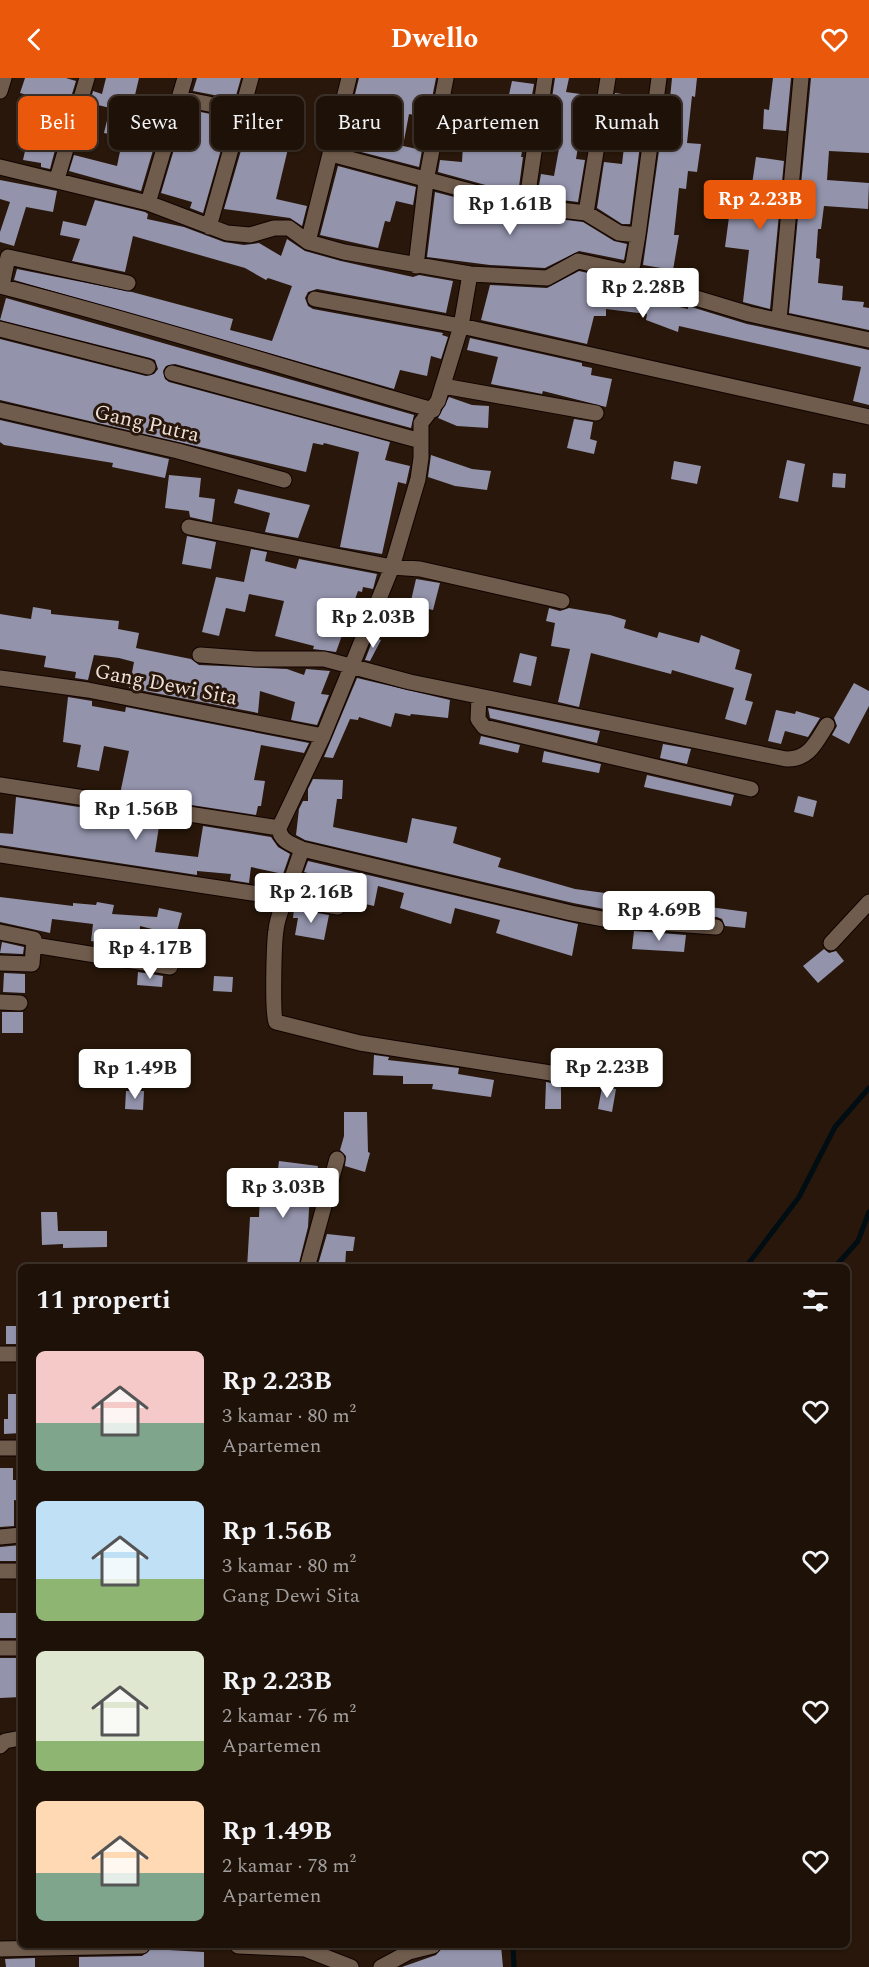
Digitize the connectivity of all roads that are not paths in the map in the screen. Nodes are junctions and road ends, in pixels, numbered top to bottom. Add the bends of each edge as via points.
1 (4, 78) edge
2 (87, 78) edge
3 (184, 78) edge
4 (251, 78) edge
5 (349, 78) edge
6 (446, 78) edge
7 (545, 78) edge
8 (608, 78) edge
9 (660, 78) edge
10 (801, 78) edge
11 (0, 91) edge
12 (180, 96) edge
13 (247, 96) edge
14 (164, 150) edge
15 (232, 150) edge
16 (331, 154) junction
17 (0, 167) edge
18 (57, 179) junction
19 (426, 181) junction
20 (148, 203) junction
21 (526, 206) junction
22 (586, 213) junction
23 (209, 227) junction
24 (638, 235) junction
25 (308, 242) junction
26 (4, 256) edge
27 (416, 266) junction
28 (470, 274) junction
29 (128, 283) dead end
30 (1, 286) edge
31 (666, 289) dead end
32 (315, 299) dead end
33 (779, 320) junction
34 (462, 326) junction
35 (0, 329) edge
36 (869, 340) edge
37 (148, 367) dead end
38 (172, 373) dead end
39 (443, 386) junction
40 (0, 410) edge
41 (433, 410) junction
42 (596, 413) dead end
43 (869, 417) edge
44 (421, 441) junction
45 (284, 480) dead end
46 (189, 527) dead end
47 (392, 567) junction
48 (562, 601) dead end
49 (200, 655) dead end
50 (353, 668) junction
51 (0, 678) edge
52 (479, 696) junction
53 (827, 724) dead end
54 (323, 736) junction
55 (0, 785) edge
56 (751, 789) dead end
57 (279, 828) junction
58 (302, 849) junction
59 (0, 855) edge
60 (285, 898) junction
61 (869, 902) edge
62 (338, 907) dead end
63 (716, 927) dead end
64 (0, 932) edge
65 (831, 943) dead end
66 (34, 945) junction
67 (0, 963) edge
68 (170, 967) dead end
69 (0, 1002) edge
70 (20, 1003) dead end
71 (570, 1076) dead end
72 (337, 1159) dead end
73 (308, 1264) edge
74 (0, 1354) edge
75 (18, 1354) edge
76 (0, 1448) edge
77 (18, 1448) edge
78 (18, 1535) edge
79 (0, 1537) edge
80 (0, 1571) edge
81 (18, 1571) edge
82 (0, 1648) edge
83 (18, 1648) edge
84 (18, 1739) edge
85 (0, 1746) edge
86 (47, 1948) edge
87 (283, 1948) edge
88 (0, 1949) edge
89 (407, 1949) edge
90 (351, 1967) edge
91 (381, 1967) edge

1 - 11 street
2 - 18 street
3 - 12 street
4 - 13 street
5 - 16 street
6 - 19 street
7 - 21 street
8 - 22 street
9 - 24 street
10 - 33 street
14 - 20 street
15 - 23 street
16 - 19 street
16 - 25 street
17 - 18 street
18 - 20 street
19 - 21 street
19 - 27 street
20 - 23 street
21 - 22 street
22 - 24 street via 620,233
23 - 25 street via 242,236 289,228
24 - 28 street via 628,272 578,261 547,278
25 - 27 street
26 - 29 street
26 - 30 street
27 - 28 street
28 - 34 street
30 - 41 street via 219,345 270,364
31 - 33 street
32 - 34 street
33 - 36 street
34 - 39 street
34 - 43 street
35 - 37 street
38 - 44 street
39 - 41 street
39 - 42 street
40 - 45 street, Gang Putra
41 - 44 street via 422,420
44 - 47 street via 418,479
46 - 47 street
47 - 48 street via 420,569
47 - 50 street
49 - 50 street via 324,659
50 - 52 street
50 - 54 street
51 - 54 street, Gang Dewi Sita via 88,690
52 - 53 street via 795,760 809,752
52 - 56 street via 478,719 484,727
54 - 57 street
55 - 57 street
57 - 58 street via 283,839
58 - 60 street
58 - 63 street via 571,913
59 - 60 street
60 - 62 street
60 - 71 street via 275,933 272,1008 276,1022 360,1043
61 - 65 street
64 - 66 street via 32,938
66 - 67 street via 30,965
66 - 68 street
69 - 70 street
72 - 73 street
74 - 75 street
76 - 77 street
78 - 79 street
80 - 81 street
82 - 83 street
84 - 85 street
86 - 88 street
87 - 90 street via 305,1949
89 - 91 street

